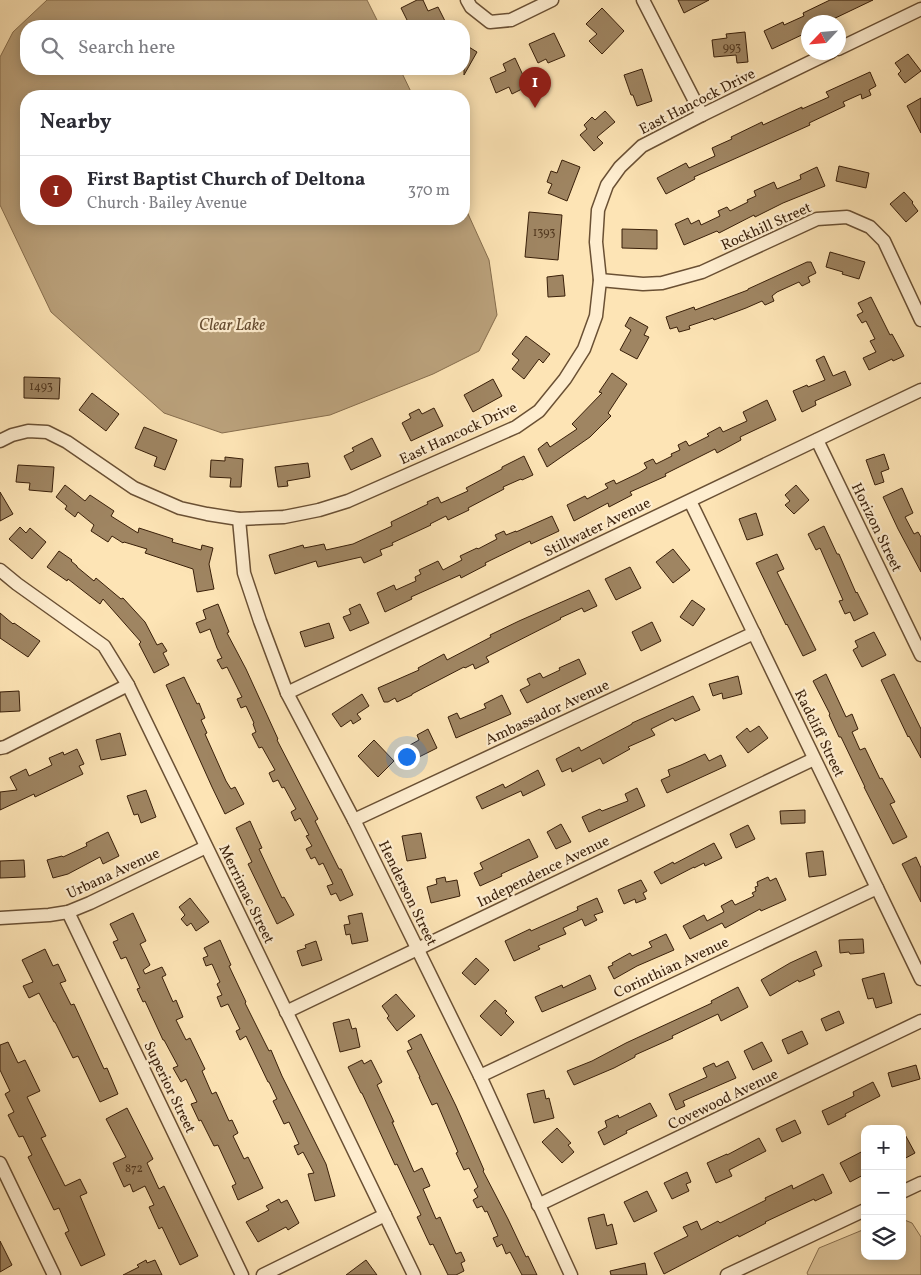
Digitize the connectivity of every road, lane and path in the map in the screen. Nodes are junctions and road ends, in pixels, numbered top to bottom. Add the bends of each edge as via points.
1 (468, 0) edge
2 (552, 0) edge
3 (643, 0) edge
4 (921, 9) edge
5 (846, 45) edge
6 (815, 60) edge
7 (702, 115) junction
8 (600, 280) junction
9 (921, 320) edge
10 (921, 390) edge
11 (817, 440) junction
12 (0, 441) edge
13 (690, 501) junction
14 (239, 519) junction
15 (0, 570) edge
16 (754, 633) junction
17 (921, 655) edge
18 (128, 685) junction
19 (287, 693) junction
20 (0, 748) edge
21 (814, 758) junction
22 (354, 820) junction
23 (206, 847) junction
24 (877, 888) junction
25 (68, 912) junction
26 (0, 918) edge
27 (418, 950) junction
28 (921, 980) edge
29 (286, 1012) junction
30 (921, 1021) edge
31 (480, 1076) junction
32 (0, 1163) edge
33 (921, 1183) edge
34 (906, 1190) edge
35 (538, 1205) junction
36 (861, 1212) edge
37 (385, 1215) junction
38 (54, 1275) edge
39 (242, 1275) edge
40 (263, 1275) edge
41 (414, 1275) edge
42 (571, 1275) edge
43 (727, 1275) edge

1 - 2 street via 471,7 490,22 511,20
3 - 7 street
4 - 5 street
6 - 7 street, East Hancock Drive
7 - 8 street, East Hancock Drive via 642,146 607,186 598,210 596,242
8 - 9 street, Rockhill Street via 662,283 702,272 817,219 847,217 870,227 884,241
8 - 14 street, East Hancock Drive via 596,316 584,349 539,411 516,427 348,501 284,517
10 - 11 street, Stillwater Avenue
11 - 13 street, Stillwater Avenue
11 - 17 street, Horizon Street
12 - 14 street, East Hancock Drive via 28,431 47,432 134,488 180,508
13 - 16 street, Radcliff Street
13 - 19 street, Stillwater Avenue
14 - 19 street, Henderson Street via 244,574
15 - 18 street, Merrimac Street via 104,646
16 - 21 street, Radcliff Street
16 - 22 street, Ambassador Avenue
18 - 20 street
18 - 23 street, Merrimac Street
19 - 22 street, Henderson Street
21 - 24 street, Radcliff Street
21 - 27 street, Independence Avenue
22 - 27 street, Henderson Street
23 - 25 street, Urbana Avenue
23 - 29 street, Merrimac Street
24 - 28 street, Radcliff Street
24 - 31 street, Corinthian Avenue
25 - 26 street, Urbana Avenue
25 - 39 street, Superior Street
27 - 29 street, Independence Avenue
27 - 31 street, Henderson Street
29 - 37 street, Merrimac Street
30 - 35 street, Covewood Avenue
31 - 35 street, Henderson Street
32 - 38 street
33 - 34 street
35 - 42 street, Henderson Street
36 - 43 street
37 - 40 street
37 - 41 street, Merrimac Street

